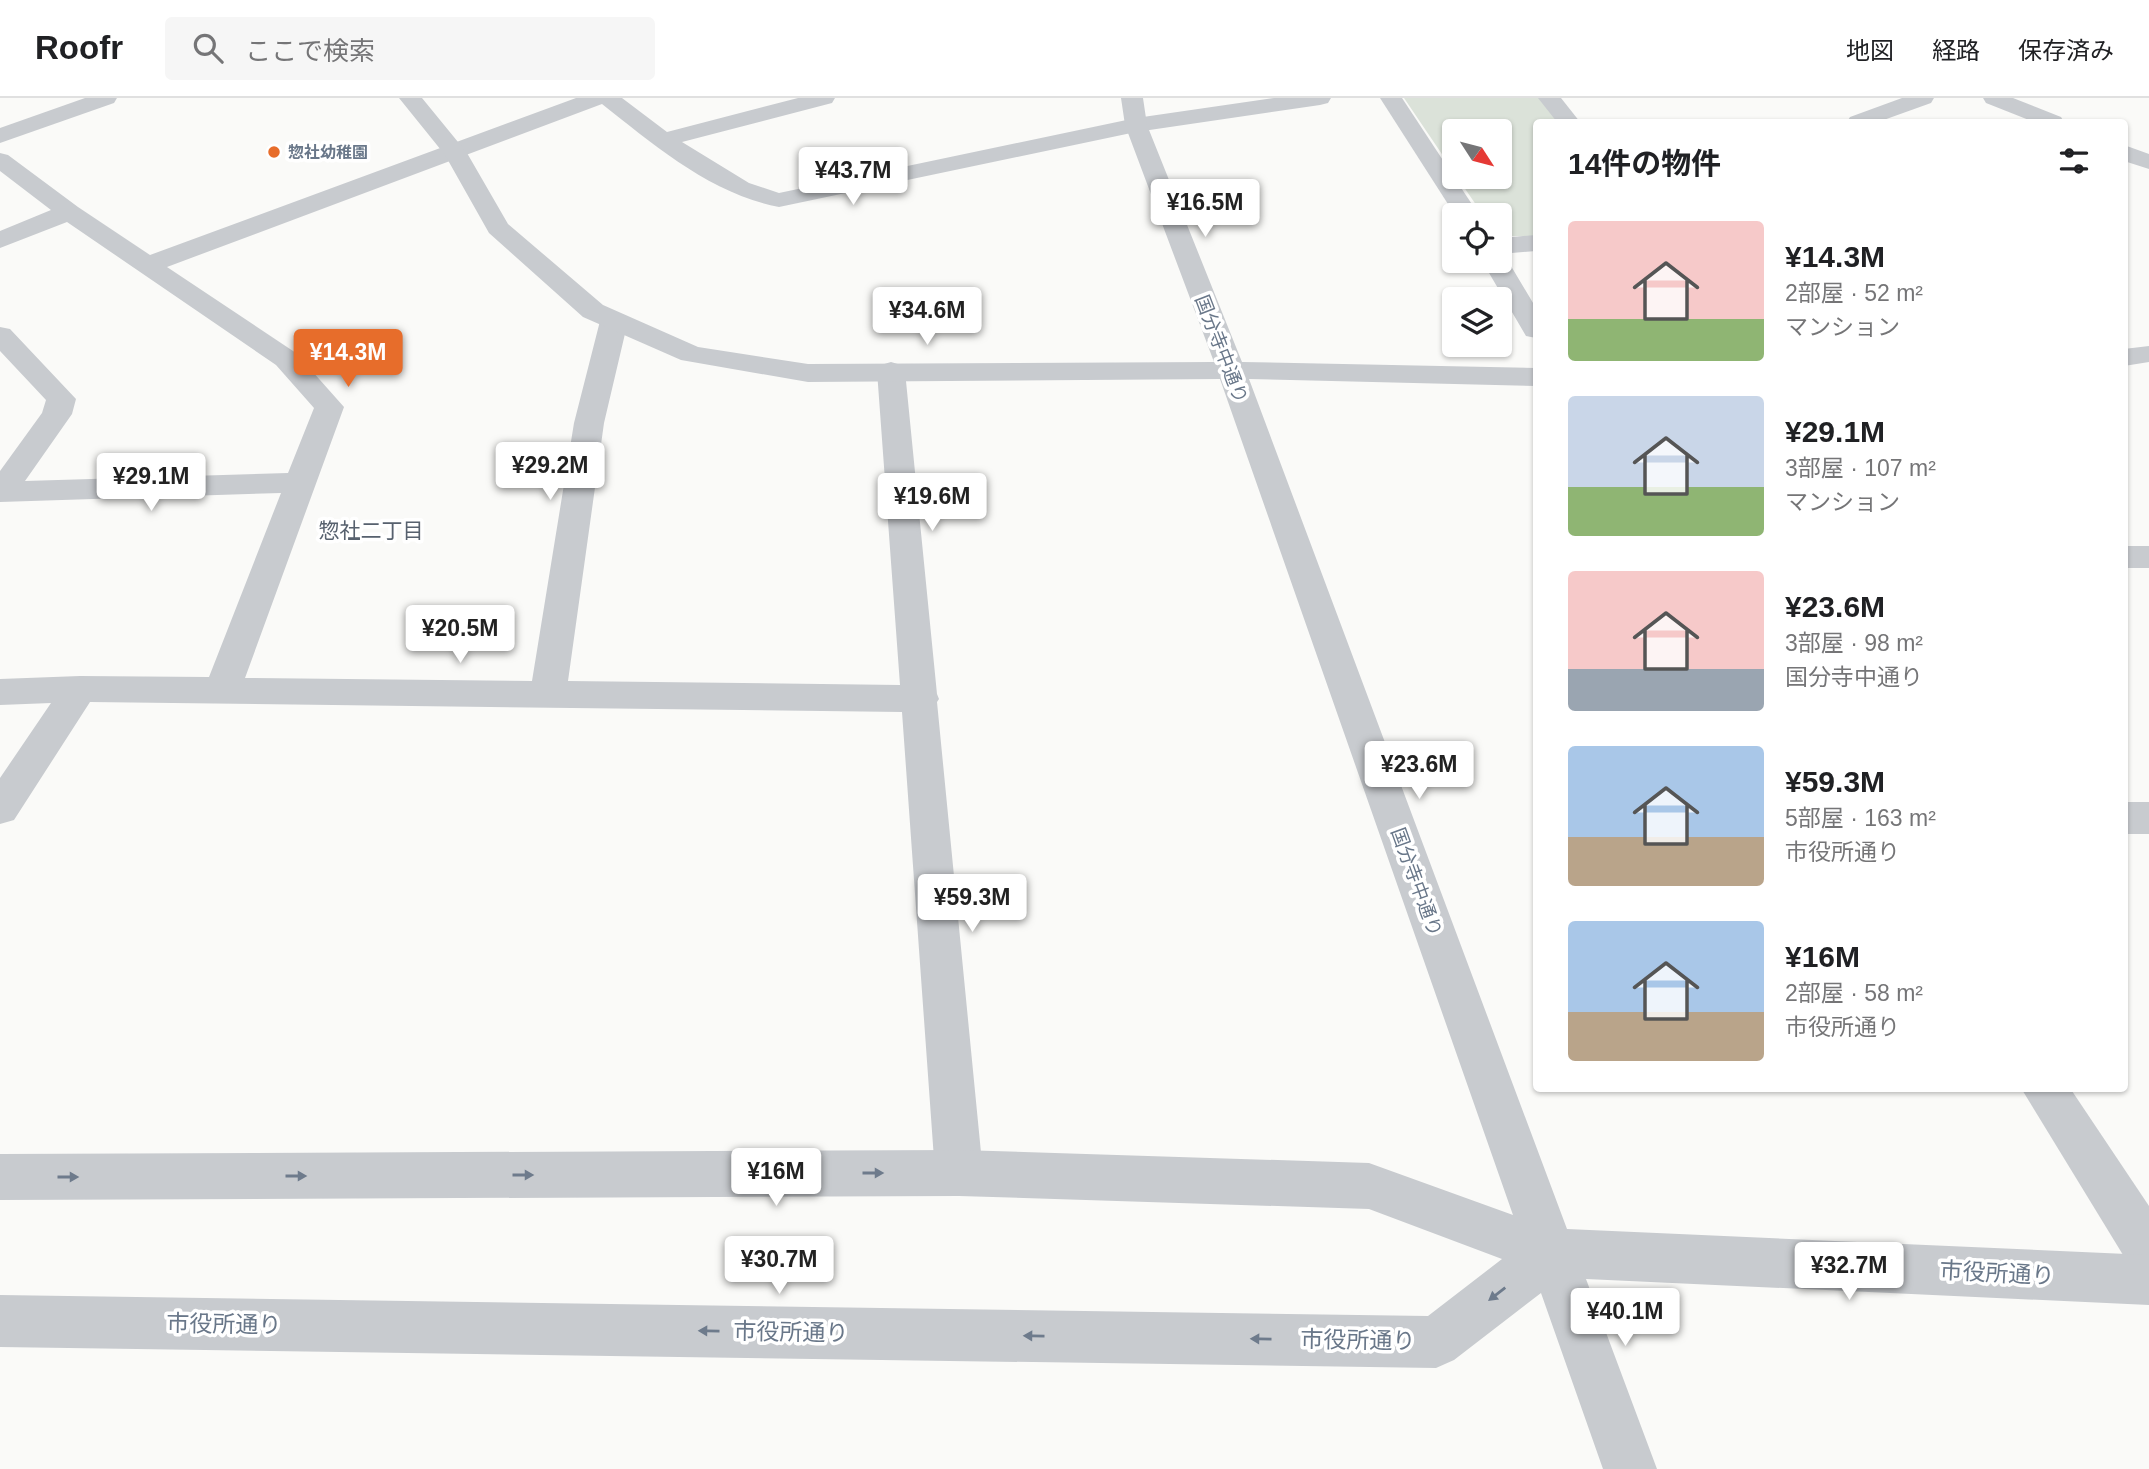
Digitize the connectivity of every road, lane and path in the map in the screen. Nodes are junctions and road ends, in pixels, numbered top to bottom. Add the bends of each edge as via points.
1 (106, 98) edge
2 (410, 98) edge
3 (597, 98) edge
4 (608, 98) edge
5 (824, 98) edge
6 (1132, 98) edge
7 (1320, 98) edge
8 (1391, 98) edge
9 (1549, 98) edge
10 (1923, 98) edge
11 (1994, 98) edge
12 (1566, 119) edge
13 (1866, 119) edge
14 (2046, 119) edge
15 (1136, 125) junction
16 (0, 136) edge
17 (662, 140) junction
18 (455, 153) junction
19 (2128, 154) edge
20 (0, 160) edge
21 (2149, 162) edge
22 (1459, 203) edge
23 (69, 212) junction
24 (0, 240) edge
25 (1533, 243) edge
26 (1512, 245) edge
27 (148, 265) junction
28 (1502, 273) edge
29 (614, 321) junction
30 (1533, 325) edge
31 (0, 335) edge
32 (2149, 354) edge
33 (2128, 357) edge
34 (1231, 370) junction
35 (891, 371) junction
36 (1533, 377) edge
37 (300, 483) junction
38 (1, 492) edge
39 (2128, 557) edge
40 (2149, 557) edge
41 (80, 690) junction
42 (222, 691) junction
43 (0, 692) edge
44 (548, 695) junction
45 (921, 699) junction
46 (0, 809) edge
47 (2128, 818) edge
48 (2149, 818) edge
49 (2047, 1092) edge
50 (960, 1173) junction
51 (0, 1177) edge
52 (2149, 1250) edge
53 (1552, 1253) junction
54 (2149, 1280) edge
55 (0, 1321) edge
56 (1630, 1469) edge

1 - 16 street
2 - 18 street
3 - 18 street
4 - 17 street
5 - 17 street
6 - 15 street, 国分寺中通り
7 - 15 street
8 - 22 street
9 - 12 street
10 - 13 street
11 - 14 street
15 - 17 street via 779,200 759,198
15 - 34 street, 国分寺中通り
18 - 27 street
18 - 29 street via 498,228 593,311
19 - 21 street
20 - 23 street
23 - 24 street
23 - 27 street
25 - 26 street
27 - 37 street via 286,359 330,407
28 - 30 street
29 - 35 street via 691,354 808,373
29 - 44 street via 589,423
31 - 38 street via 61,399 57,414
32 - 33 street
34 - 35 street
34 - 36 street
34 - 53 street, 国分寺中通り
35 - 45 street
37 - 38 street
37 - 42 street
39 - 40 street
41 - 42 street
41 - 43 street
41 - 46 street
42 - 44 street
44 - 45 street
45 - 50 street
47 - 48 street
49 - 52 street
51 -> 50 street, 市役所通り
50 - 53 street, 市役所通り via 1368,1186
53 - 54 street, 市役所通り
53 -> 55 street, 市役所通り via 1436,1342
53 - 56 street, 国分寺中通り

